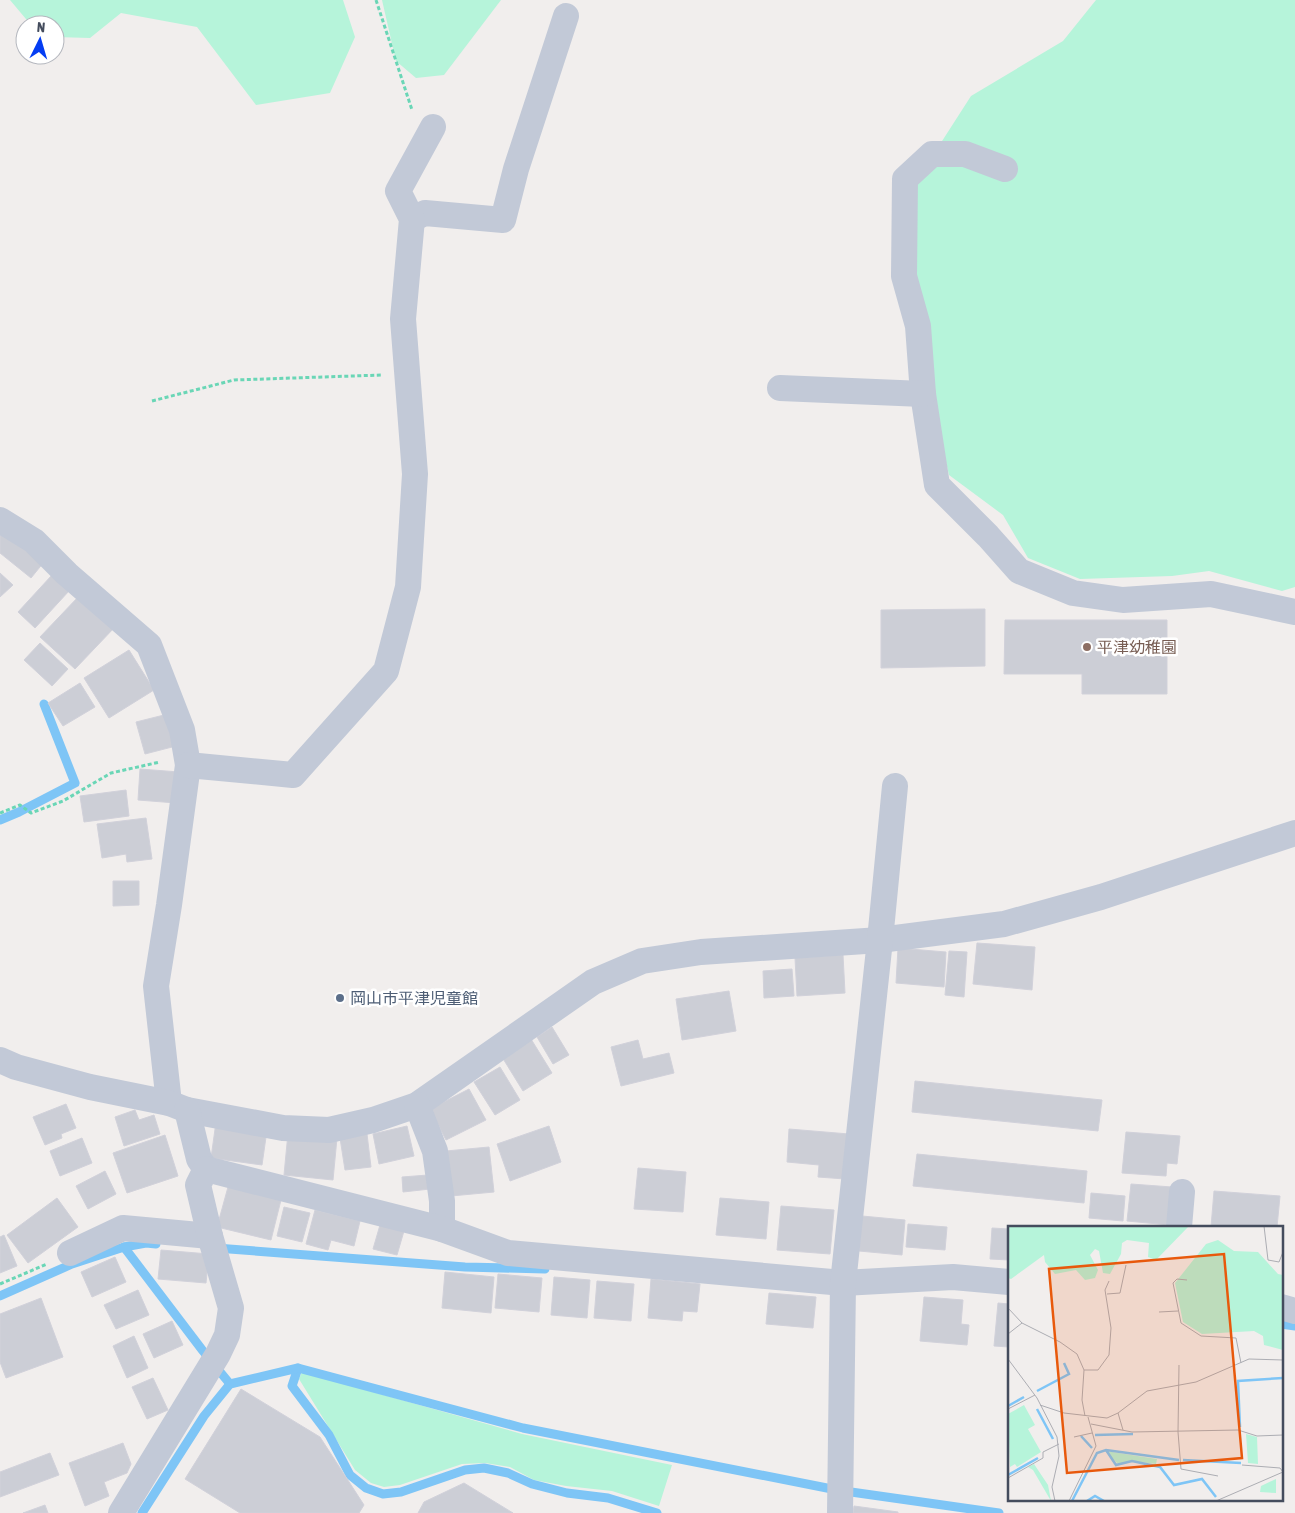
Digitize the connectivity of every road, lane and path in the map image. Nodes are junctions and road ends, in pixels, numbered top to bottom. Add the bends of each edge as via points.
1 (376, 0) edge
2 (566, 16) dead end
3 (428, 136) joint
4 (1005, 169) dead end
5 (412, 219) junction
6 (407, 375) junction
7 (780, 388) dead end
8 (923, 394) junction
9 (152, 401) dead end
10 (0, 520) edge
11 (1295, 612) edge
12 (188, 765) junction
13 (895, 786) dead end
14 (0, 813) edge
15 (1295, 833) edge
16 (880, 940) junction
17 (0, 1060) edge
18 (417, 1105) junction
19 (178, 1107) junction
20 (206, 1169) junction
21 (1182, 1192) dead end
22 (1179, 1226) edge
23 (442, 1230) junction
24 (212, 1244) junction
25 (70, 1253) joint
26 (1008, 1282) edge
27 (0, 1284) edge
28 (842, 1290) junction
29 (840, 1499) edge
30 (121, 1513) edge

1 - 3 path
2 - 5 street via 516,169 503,220 426,213
3 - 5 street via 398,190
4 - 8 street via 965,154 932,154 906,179 904,276 918,326
5 - 6 street via 403,319
6 - 9 path via 234,380
6 - 12 street via 415,474 408,586 386,671 293,775
7 - 8 street
8 - 11 street via 937,485 1019,571 1073,593 1122,600 1211,594
10 - 12 street via 34,541 149,645 182,730
12 - 14 path via 166,760 111,773 63,801 31,813 20,805
12 - 19 street via 156,986
13 - 16 street
15 - 16 street via 1101,897 1004,924
16 - 18 street via 701,952 642,961 593,982
16 - 28 street
17 - 19 street via 90,1087
18 - 19 street via 329,1130 283,1128
18 - 23 street via 435,1152 442,1201
19 - 20 street
20 - 23 street
20 - 24 street via 198,1185
21 - 22 street
23 - 28 street via 508,1253
24 - 25 street via 123,1228
24 - 30 street via 231,1308 228,1335
25 - 27 path
26 - 28 street via 953,1277
28 - 29 street

